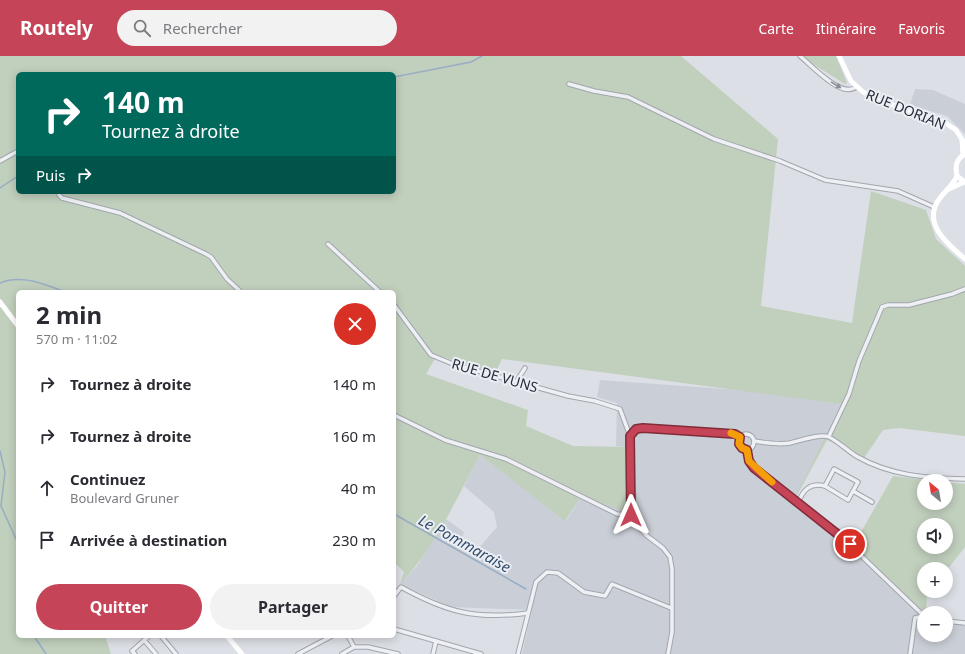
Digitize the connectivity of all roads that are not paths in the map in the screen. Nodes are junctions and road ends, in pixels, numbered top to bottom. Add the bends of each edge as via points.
1 (800, 56) edge
2 (839, 56) edge
3 (569, 84) dead end
4 (856, 87) junction
5 (964, 142) edge
6 (16, 152) edge
7 (964, 154) edge
8 (0, 161) edge
9 (957, 176) junction
10 (964, 182) edge
11 (945, 192) junction
12 (59, 194) edge
13 (934, 207) junction
14 (328, 244) dead end
15 (965, 259) edge
16 (965, 289) edge
17 (239, 290) edge
18 (378, 290) edge
19 (0, 302) edge
20 (396, 308) edge
21 (16, 323) edge
22 (525, 368) dead end
23 (516, 382) junction
24 (396, 416) edge
25 (630, 436) junction
26 (828, 436) junction
27 (740, 437) junction
28 (754, 441) junction
29 (747, 450) junction
30 (965, 480) edge
31 (825, 486) junction
32 (853, 491) junction
33 (872, 502) dead end
34 (798, 503) junction
35 (631, 515) junction
36 (396, 593) edge
37 (671, 608) junction
38 (917, 609) edge
39 (528, 613) junction
40 (917, 618) edge
41 (953, 622) edge
42 (965, 623) edge
43 (396, 630) edge
44 (146, 638) edge
45 (163, 638) edge
46 (229, 638) edge
47 (329, 638) edge
48 (349, 638) edge
49 (144, 640) junction
50 (436, 641) junction
51 (354, 647) junction
52 (305, 652) edge
53 (174, 653) edge
54 (135, 654) edge
55 (156, 654) edge
56 (242, 654) edge
57 (298, 654) edge
58 (342, 654) edge
59 (398, 654) edge
60 (432, 654) edge
61 (481, 654) edge
62 (518, 654) edge
63 (668, 654) edge
64 (910, 654) edge

1 -> 4 street via 817,72 845,90
2 - 4 main road, RUE DORIAN
3 - 13 street via 628,97 714,139 780,161 825,180 898,191
4 - 5 main road, RUE DORIAN via 870,97 944,122 956,130
5 - 7 main road, RUE DORIAN
6 - 8 street
7 - 9 main road via 956,164
9 - 10 main road
9 - 11 main road
10 - 11 main road
11 - 13 main road
12 - 17 street via 62,198 120,214 206,254
13 - 15 main road via 934,221 941,237
14 - 18 street
16 - 26 street via 909,305 888,304 882,307 862,354 849,394
19 - 21 main road
20 - 23 street, RUE DE VUNS via 431,355
22 - 23 street
23 - 25 street, RUE DE VUNS via 568,396 596,400 620,409
24 - 35 street via 445,440 506,459 617,514
25 - 27 street via 636,429 643,428 735,434
25 - 35 street
26 - 28 street via 789,443 768,444
26 - 30 street via 857,457 890,470 917,478
27 - 28 street via 750,435
27 - 29 street via 740,447
28 - 29 street
29 - 34 street via 749,461 754,468
31 - 32 street via 848,500
31 - 32 street via 834,469 858,482
31 - 34 street via 810,486 803,492
32 - 33 street
34 - 38 street via 850,544
35 - 37 street via 639,527 670,557
36 - 39 street via 401,587 428,602 455,611 501,616
37 - 39 street via 612,584 605,596 584,592 558,573 547,572 536,582
37 - 63 street via 672,632
39 - 62 street
40 - 64 street
41 - 42 street
43 - 50 street
44 - 49 street
45 - 53 street
46 - 56 main road
47 - 52 street
48 - 51 street
49 - 54 street via 132,651
49 - 55 street
50 - 60 street
50 - 61 street
51 - 58 street
51 - 59 street via 368,647
52 - 57 street

